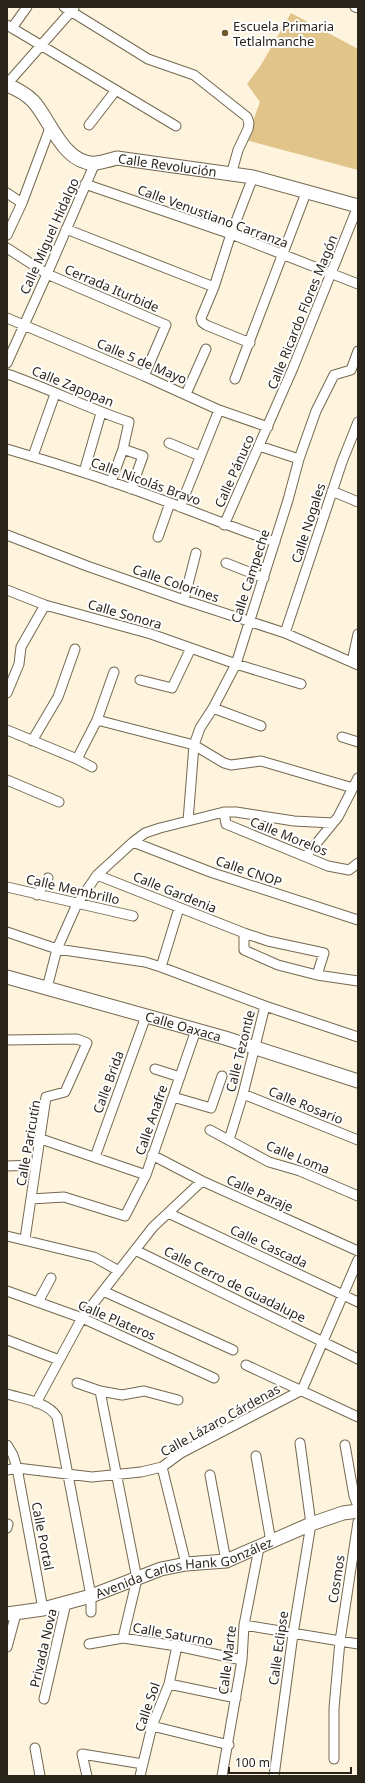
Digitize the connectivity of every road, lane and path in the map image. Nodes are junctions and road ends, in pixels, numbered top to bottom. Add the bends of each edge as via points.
1 (27, 7) edge
2 (355, 7) edge
3 (358, 8) edge
4 (70, 9) edge
5 (10, 27) edge
6 (41, 46) junction
7 (7, 84) edge
8 (116, 90) junction
9 (89, 124) dead end
10 (176, 126) dead end
11 (50, 128) junction
12 (94, 163) junction
13 (231, 175) junction
14 (253, 177) junction
15 (85, 184) junction
16 (7, 193) edge
17 (306, 193) junction
18 (22, 203) junction
19 (358, 206) edge
20 (66, 229) junction
21 (230, 234) junction
22 (7, 235) edge
23 (7, 248) edge
24 (283, 254) junction
25 (332, 273) junction
26 (48, 274) junction
27 (358, 284) edge
28 (214, 287) junction
29 (7, 318) edge
30 (24, 325) junction
31 (250, 342) junction
32 (206, 350) dead end
33 (358, 352) edge
34 (7, 363) edge
35 (7, 374) edge
36 (144, 376) junction
37 (236, 379) dead end
38 (55, 394) junction
39 (186, 394) junction
40 (219, 410) junction
41 (101, 413) junction
42 (358, 422) edge
43 (268, 427) junction
44 (355, 438) edge
45 (169, 443) dead end
46 (259, 446) junction
47 (7, 449) edge
48 (122, 449) junction
49 (33, 456) junction
50 (200, 456) junction
51 (299, 459) junction
52 (84, 472) junction
53 (111, 482) junction
54 (131, 489) junction
55 (332, 491) junction
56 (358, 502) edge
57 (170, 503) junction
58 (180, 507) junction
59 (224, 525) junction
60 (7, 535) edge
61 (158, 537) dead end
62 (275, 542) junction
63 (196, 553) dead end
64 (226, 563) dead end
65 (264, 578) junction
66 (7, 590) edge
67 (184, 600) junction
68 (45, 605) junction
69 (250, 622) junction
70 (285, 633) junction
71 (358, 634) edge
72 (191, 648) junction
73 (75, 650) dead end
74 (236, 664) junction
75 (355, 664) edge
76 (114, 672) dead end
77 (140, 680) dead end
78 (301, 684) dead end
79 (7, 693) edge
80 (213, 708) junction
81 (97, 720) junction
82 (261, 726) dead end
83 (7, 730) edge
84 (342, 737) dead end
85 (32, 741) junction
86 (358, 742) edge
87 (194, 745) junction
88 (76, 759) junction
89 (92, 767) dead end
90 (358, 778) edge
91 (7, 780) edge
92 (353, 788) junction
93 (59, 802) dead end
94 (224, 812) junction
95 (188, 821) junction
96 (333, 823) junction
97 (133, 842) junction
98 (306, 856) junction
99 (356, 865) edge
100 (97, 875) junction
101 (48, 878) dead end
102 (7, 887) edge
103 (37, 895) junction
104 (77, 904) junction
105 (179, 908) junction
106 (133, 916) dead end
107 (358, 920) edge
108 (7, 932) edge
109 (244, 933) junction
110 (57, 949) junction
111 (161, 967) junction
112 (317, 975) junction
113 (7, 977) edge
114 (358, 982) edge
115 (47, 988) junction
116 (265, 1006) junction
117 (146, 1016) junction
118 (196, 1030) junction
119 (358, 1037) edge
120 (7, 1040) edge
121 (255, 1048) junction
122 (155, 1069) dead end
123 (222, 1076) dead end
124 (180, 1077) junction
125 (358, 1081) edge
126 (243, 1094) junction
127 (173, 1097) junction
128 (210, 1130) dead end
129 (40, 1140) junction
130 (229, 1140) junction
131 (358, 1140) edge
132 (152, 1155) junction
133 (95, 1157) junction
134 (36, 1165) junction
135 (7, 1166) edge
136 (146, 1175) junction
137 (202, 1181) junction
138 (358, 1196) edge
139 (31, 1199) junction
140 (168, 1213) junction
141 (7, 1236) edge
142 (25, 1239) junction
143 (135, 1250) junction
144 (358, 1251) edge
145 (358, 1260) edge
146 (119, 1271) junction
147 (51, 1278) dead end
148 (7, 1291) edge
149 (103, 1291) junction
150 (344, 1295) junction
151 (38, 1302) junction
152 (358, 1302) edge
153 (82, 1318) junction
154 (7, 1340) edge
155 (324, 1341) junction
156 (233, 1350) dead end
157 (358, 1359) edge
158 (59, 1360) junction
159 (246, 1365) dead end
160 (214, 1378) dead end
161 (77, 1383) dead end
162 (302, 1390) junction
163 (100, 1391) junction
164 (7, 1394) edge
165 (178, 1400) dead end
166 (36, 1403) junction
167 (358, 1417) edge
168 (300, 1443) dead end
169 (7, 1445) edge
170 (345, 1445) dead end
171 (256, 1456) dead end
172 (162, 1467) junction
173 (353, 1467) edge
174 (17, 1468) junction
175 (7, 1470) edge
176 (68, 1475) junction
177 (118, 1475) junction
178 (210, 1475) dead end
179 (358, 1506) edge
180 (358, 1511) edge
181 (358, 1522) edge
182 (311, 1524) junction
183 (265, 1545) junction
184 (226, 1560) junction
185 (186, 1564) junction
186 (137, 1579) junction
187 (91, 1596) junction
188 (66, 1603) junction
189 (44, 1609) junction
190 (91, 1612) dead end
191 (11, 1614) edge
192 (244, 1625) junction
193 (293, 1634) junction
194 (123, 1638) junction
195 (340, 1641) junction
196 (89, 1644) dead end
197 (358, 1644) edge
198 (177, 1646) junction
199 (7, 1648) edge
200 (242, 1660) junction
201 (169, 1684) junction
202 (236, 1698) junction
203 (44, 1699) dead end
204 (152, 1726) junction
205 (229, 1745) junction
206 (34, 1748) dead end
207 (334, 1759) dead end
208 (143, 1764) junction
209 (40, 1776) edge
210 (87, 1776) edge
211 (140, 1776) edge
212 (222, 1776) edge
213 (274, 1776) edge

1 - 5 street
2 - 3 street
4 - 6 street
4 - 13 street via 148,59 194,76 247,117 248,129 238,150
5 - 6 street
6 - 7 street
6 - 8 street
7 - 11 street via 20,90 34,102
8 - 9 street
8 - 10 street
11 - 12 street via 73,155
11 - 18 street
12 - 13 street, Calle Revolución via 117,158
12 - 15 street, Calle Miguel Hidalgo
13 - 14 street, Calle Revolución
14 - 17 street, Calle Revolución
14 - 21 street
15 - 20 street, Calle Miguel Hidalgo
15 - 21 street, Calle Venustiano Carranza
16 - 18 street
17 - 19 street, Calle Revolución
17 - 24 street
18 - 22 street
19 - 25 street, Calle Ricardo Flores Magón
20 - 26 street, Calle Miguel Hidalgo
20 - 28 street
21 - 24 street, Calle Venustiano Carranza
21 - 28 street
23 - 26 street, Cerrada Iturbide
24 - 25 street, Calle Venustiano Carranza
24 - 31 street
25 - 27 street, Calle Venustiano Carranza
25 - 43 street, Calle Ricardo Flores Magón
26 - 30 street, Calle Miguel Hidalgo
26 - 36 street, Cerrada Iturbide via 166,325
28 - 31 street via 201,318 202,322
29 - 30 street, Calle 5 de Mayo
30 - 34 street, Calle Miguel Hidalgo
30 - 36 street, Calle 5 de Mayo
31 - 37 street
32 - 39 street
33 - 51 street, Calle Campeche via 351,370 334,375 316,411
35 - 38 street, Calle Zapopan
36 - 39 street, Calle 5 de Mayo
38 - 41 street, Calle Zapopan
38 - 49 street
39 - 40 street, Calle 5 de Mayo
40 - 43 street, Calle 5 de Mayo
40 - 50 street
41 - 48 street, Calle Zapopan via 129,422
41 - 52 street
42 - 44 street, Calle Nogales
43 - 46 street, Calle Pánuco
44 - 55 street, Calle Nogales
45 - 50 street
46 - 51 street
46 - 59 street, Calle Pánuco
47 - 49 street, Calle Nicolás Bravo
48 - 53 street
48 - 54 street via 143,456
49 - 52 street, Calle Nicolás Bravo
50 - 58 street
51 - 62 street, Calle Campeche
52 - 53 street, Calle Nicolás Bravo
53 - 54 street, Calle Nicolás Bravo
54 - 57 street, Calle Nicolás Bravo
55 - 56 street
55 - 70 street, Calle Nogales
57 - 58 street, Calle Nicolás Bravo
57 - 61 street
58 - 59 street, Calle Nicolás Bravo
59 - 62 street, Calle Nicolás Bravo
60 - 67 street, Calle Colorines
62 - 65 street, Calle Campeche
63 - 67 street
64 - 65 street
65 - 69 street, Calle Campeche
66 - 68 street, Calle Sonora
67 - 69 street, Calle Colorines
68 - 72 street, Calle Sonora via 151,634
68 - 79 street via 21,647 19,664
69 - 70 street, Calle Colorines
69 - 74 street, Calle Campeche
70 - 75 street, Calle Colorines
71 - 75 street
72 - 74 street, Calle Sonora
72 - 77 street via 172,688
73 - 85 street via 58,697
74 - 78 street, Calle Sonora
74 - 80 street, Calle Campeche
76 - 81 street
80 - 82 street
80 - 87 street, Calle Campeche via 200,728
81 - 87 street
81 - 88 street
83 - 85 street
84 - 86 street
85 - 88 street
87 - 92 street via 224,763 232,765 261,761
87 - 95 street, Calle Campeche
88 - 89 street
90 - 92 street
91 - 93 street
92 - 96 street
94 - 95 street
94 - 96 street
94 - 98 street, Calle Morelos via 226,824
95 - 97 street via 145,833
96 - 98 street
97 - 100 street
97 - 107 street, Calle CNOP via 213,873
98 - 99 street, Calle Morelos via 340,869 349,870
100 - 104 street
100 - 105 street, Calle Gardenia
101 - 103 street
102 - 103 street, Calle Membrillo
103 - 104 street, Calle Membrillo
104 - 106 street, Calle Membrillo
104 - 110 street
105 - 109 street, Calle Gardenia
105 - 111 street
108 - 110 street, Calle Tezontle
109 - 112 street via 244,950 278,965
109 - 112 street, Calle Gardenia via 324,953
110 - 111 street, Calle Tezontle via 145,962
110 - 115 street
111 - 116 street, Calle Tezontle
112 - 114 street
113 - 115 street, Calle Oaxaca
115 - 117 street, Calle Oaxaca
116 - 119 street
116 - 121 street, Calle Tezontle
117 - 118 street, Calle Oaxaca
117 - 133 street, Calle Brida
118 - 121 street, Calle Oaxaca
118 - 124 street, Calle Anafre
120 - 129 street, Calle Paricutín via 77,1039 87,1043 65,1092 46,1097
121 - 125 street, Calle Oaxaca
121 - 126 street, Calle Tezontle
122 - 124 street
123 - 127 street via 211,1108
124 - 127 street, Calle Anafre
126 - 130 street, Calle Tezontle
126 - 131 street, Calle Rosario
127 - 132 street, Calle Anafre
128 - 130 street, Calle Loma
129 - 133 street
129 - 134 street, Calle Paricutín
130 - 138 street, Calle Loma via 269,1162 300,1171
132 - 136 street, Calle Anafre
132 - 137 street, Calle Paraje
133 - 136 street
134 - 135 street
134 - 139 street, Calle Paricutín
136 - 139 street, Calle Anafre via 125,1216 64,1197
137 - 140 street
137 - 144 street, Calle Paraje
139 - 142 street, Calle Paricutín
140 - 143 street
140 - 150 street, Calle Cascada
141 - 142 street
142 - 146 street via 94,1257
143 - 146 street
143 - 155 street, Calle Cerro de Guadalupe
145 - 150 street
146 - 149 street
147 - 151 street
148 - 151 street, Calle Plateros
149 - 153 street
149 - 156 street
150 - 152 street, Calle Cascada
150 - 155 street
151 - 153 street, Calle Plateros
153 - 158 street
153 - 160 street, Calle Plateros
154 - 158 street
155 - 157 street, Calle Cerro de Guadalupe
155 - 162 street
158 - 166 street
159 - 162 street
161 - 163 street
162 - 167 street
162 - 172 street, Calle Lázaro Cárdenas via 181,1453
163 - 165 street via 122,1395 144,1390
163 - 177 street
164 - 166 street
166 - 176 street via 53,1410 57,1417
168 - 182 street, Calle Eclipse
169 - 174 street, Calle Portal
170 - 173 street
171 - 183 street
172 - 177 street, Calle Lázaro Cárdenas
172 - 185 street
173 - 179 street via 354,1496
174 - 175 street, Calle Lázaro Cárdenas
174 - 176 street, Calle Lázaro Cárdenas
174 - 189 street, Calle Portal
176 - 177 street, Calle Lázaro Cárdenas
176 - 187 street
177 - 186 street
178 - 184 street
180 - 182 street, Avenida Carlos Hank González via 343,1513
181 - 195 street, Cosmos
182 - 183 street, Avenida Carlos Hank González
182 - 193 street, Calle Eclipse
183 - 184 street, Avenida Carlos Hank González
183 - 192 street, Calle Marte
184 - 185 street, Avenida Carlos Hank González
185 - 186 street, Avenida Carlos Hank González via 161,1569
186 - 187 street, Avenida Carlos Hank González
186 - 194 street
187 - 188 street, Avenida Carlos Hank González
187 - 190 street
188 - 189 street, Avenida Carlos Hank González
188 - 203 street, Privada Nova
189 - 191 street, Avenida Carlos Hank González
191 - 199 street
192 - 193 street
192 - 200 street, Calle Marte
193 - 195 street
193 - 213 street, Calle Eclipse
194 - 196 street, Calle Saturno
194 - 198 street, Calle Saturno
195 - 197 street
195 - 207 street, Cosmos via 334,1708
198 - 200 street, Calle Saturno
198 - 201 street, Calle Sol
200 - 202 street, Calle Marte
201 - 202 street
201 - 204 street, Calle Sol
202 - 205 street, Calle Marte
204 - 205 street
204 - 208 street, Calle Sol
205 - 212 street, Calle Marte
206 - 209 street
208 - 210 street via 82,1754
208 - 211 street, Calle Sol

